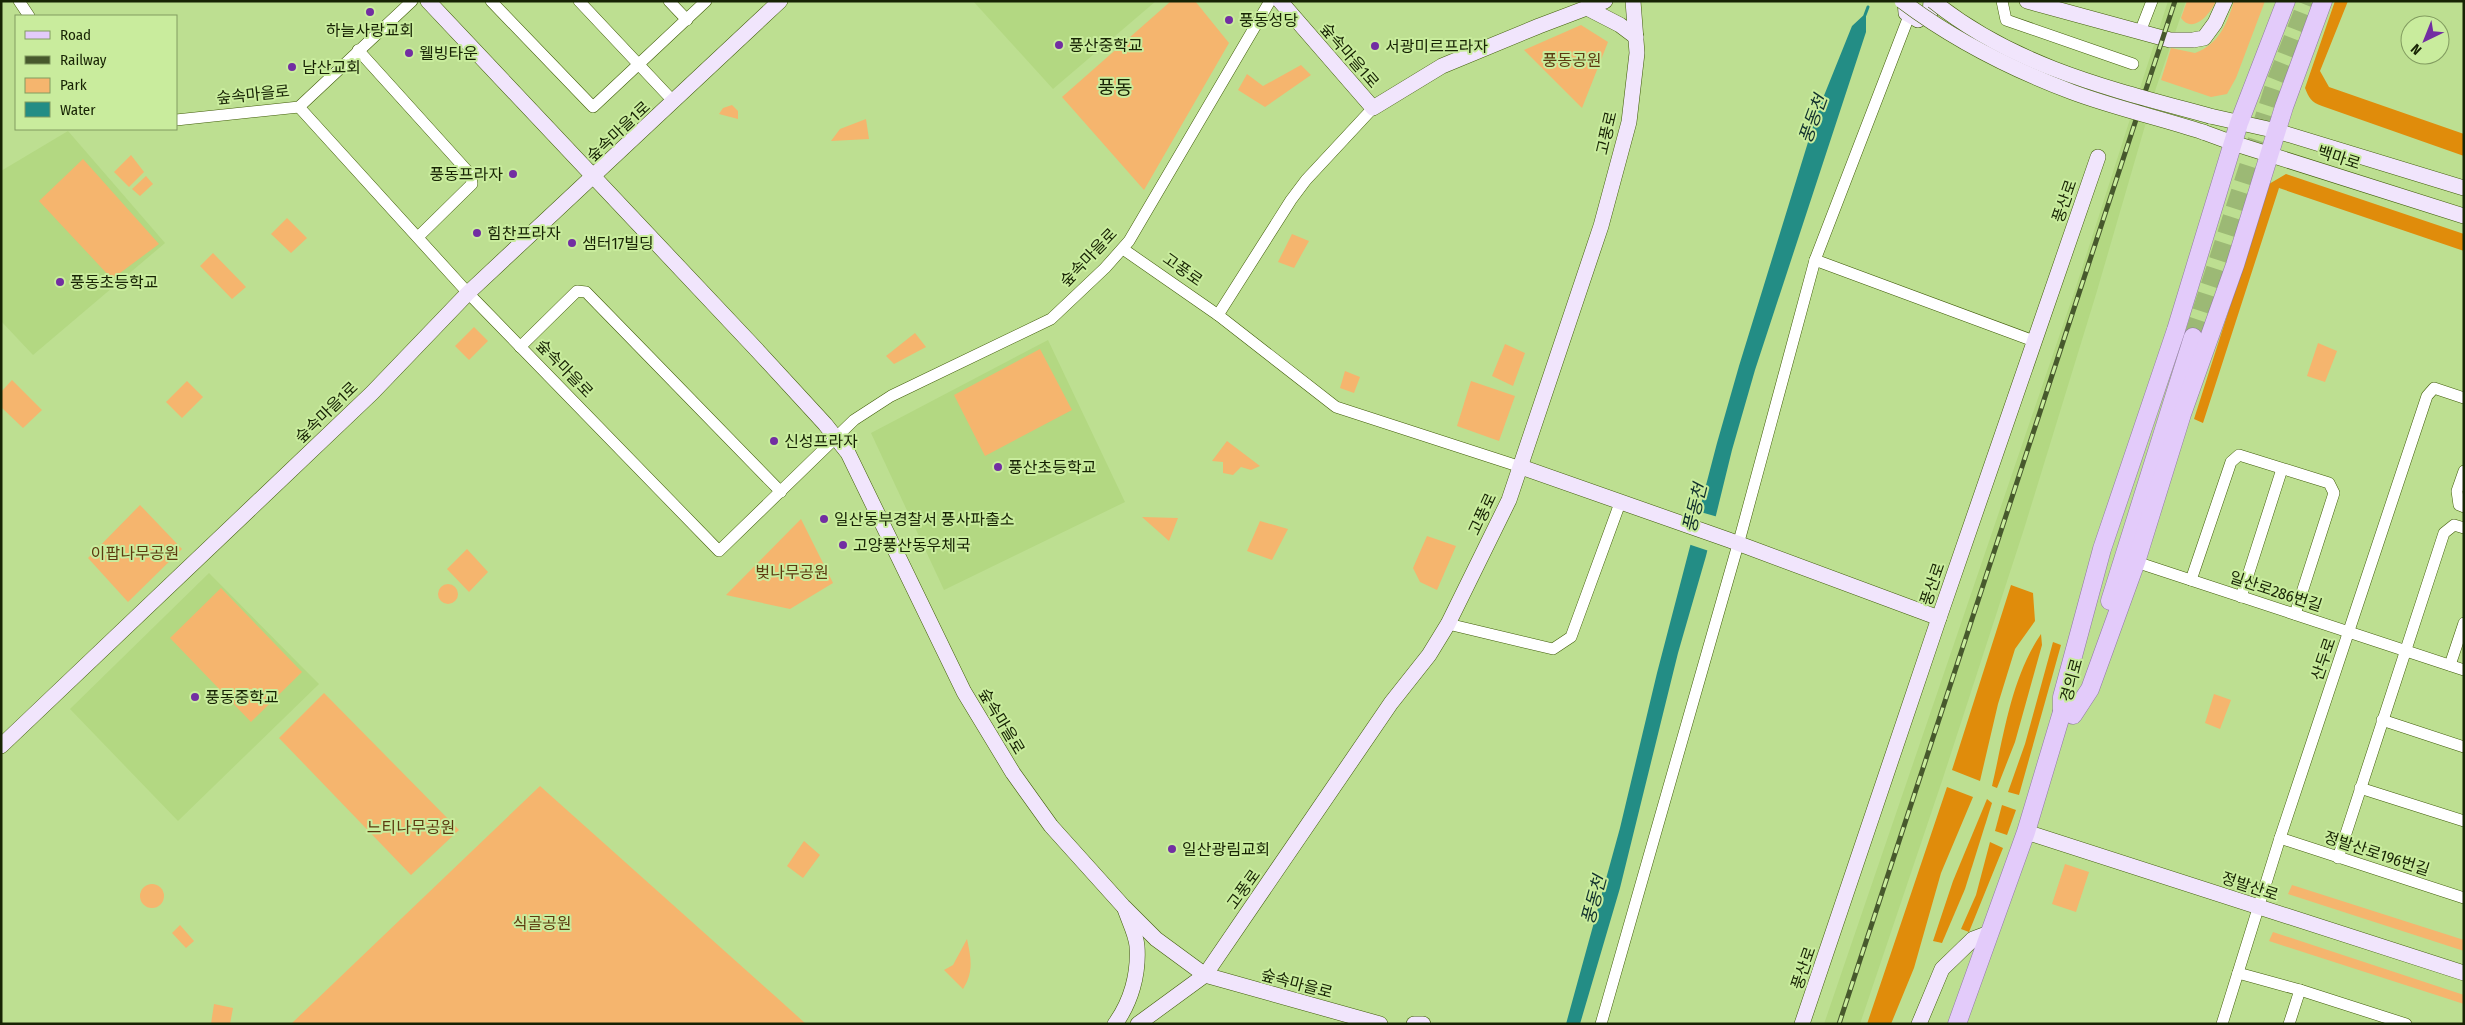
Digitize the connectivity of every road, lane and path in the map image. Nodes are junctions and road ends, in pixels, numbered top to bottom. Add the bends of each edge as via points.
1 (19, 1) edge
2 (412, 1) edge
3 (428, 1) edge
4 (491, 1) edge
5 (579, 1) edge
6 (669, 1) edge
7 (706, 1) edge
8 (780, 1) edge
9 (1270, 1) edge
10 (1280, 1) edge
11 (1605, 1) edge
12 (1633, 1) edge
13 (1903, 1) edge
14 (1932, 1) edge
15 (2002, 1) edge
16 (2027, 1) edge
17 (2152, 1) edge
18 (2225, 1) edge
19 (2286, 1) edge
20 (2323, 1) edge
21 (1587, 8) junction
22 (28, 15) edge
23 (1909, 16) junction
24 (686, 20) junction
25 (2140, 32) junction
26 (1636, 38) junction
27 (358, 50) junction
28 (638, 64) junction
29 (2133, 64) dead end
30 (674, 102) junction
31 (298, 107) junction
32 (1373, 108) junction
33 (178, 120) edge
34 (2239, 123) junction
35 (2277, 131) junction
36 (2233, 143) junction
37 (2270, 154) junction
38 (2098, 157) dead end
39 (594, 177) junction
40 (2464, 188) edge
41 (2464, 216) edge
42 (418, 237) junction
43 (1123, 249) junction
44 (1815, 260) junction
45 (468, 294) junction
46 (1218, 315) junction
47 (2187, 336) tunnel mouth
48 (2034, 341) junction
49 (520, 346) junction
50 (2464, 398) edge
51 (835, 436) junction
52 (1521, 467) junction
53 (2282, 469) junction
54 (2464, 471) edge
55 (781, 492) junction
56 (1620, 503) junction
57 (2464, 507) edge
58 (2464, 528) edge
59 (1731, 541) junction
60 (2136, 562) junction
61 (2191, 580) junction
62 (2241, 597) junction
63 (2295, 614) junction
64 (1939, 618) junction
65 (2464, 623) edge
66 (1448, 624) junction
67 (2350, 632) junction
68 (2406, 650) junction
69 (2450, 665) junction
70 (2464, 670) edge
71 (2068, 714) junction
72 (2382, 720) junction
73 (1, 746) edge
74 (2464, 747) edge
75 (2360, 788) junction
76 (2464, 821) edge
77 (2031, 834) junction
78 (2280, 838) junction
79 (2338, 858) junction
80 (2464, 898) edge
81 (1123, 906) junction
82 (2259, 906) junction
83 (1989, 933) junction
84 (2238, 973) junction
85 (2464, 973) edge
86 (1204, 975) junction
87 (2300, 990) junction
88 (1115, 1024) edge
89 (1138, 1024) edge
90 (1380, 1024) edge
91 (1414, 1024) edge
92 (1423, 1024) edge
93 (1601, 1024) edge
94 (1802, 1024) edge
95 (1920, 1024) edge
96 (1958, 1024) edge
97 (1968, 1024) edge
98 (2222, 1024) edge
99 (2289, 1024) edge
100 (2406, 1024) edge

1 - 22 street
2 - 27 street, 숲속마을로
3 - 39 street, 숲속마을로
4 - 28 street via 593,107
5 - 28 street, 숲속마을1로
6 - 24 street
7 - 24 street
8 - 30 street, 숲속마을1로
9 - 43 street, 숲속마을로
10 - 32 street, 숲속마을1로
11 - 21 street
12 - 26 street, 고풍로
13 - 23 street
13 - 36 street, 백마로, bridge via 1978,52 2036,77
14 - 23 street via 1927,17 1918,20
14 - 34 street, 백마로, bridge via 1988,37 2045,67 2084,82
15 - 29 street via 2006,20
16 - 25 street
17 - 25 street
18 - 25 street via 2204,38 2170,40
19 - 34 main road
20 - 35 main road
21 - 26 street via 1620,25
21 - 32 street via 1442,66
23 - 44 street
24 - 28 street
26 - 52 street, 고풍로 via 1628,122 1602,221
27 - 31 street, 숲속마을로
27 - 42 street via 471,176 472,184
28 - 30 street, 숲속마을1로
30 - 39 street, 숲속마을1로
31 - 33 street, 숲속마을로
31 - 42 street
32 - 46 street via 1296,194
34 - 35 street, 백마로
34 - 36 main road
35 - 37 main road
35 - 40 street, 백마로
36 - 37 street, 백마로
36 - 71 main road via 2176,330 2102,550 2062,697
37 - 41 street, 백마로
37 - 60 main road
38 - 48 street, 풍산로
39 - 45 street, 숲속마을1로
39 - 51 street, 숲속마을로
42 - 45 street
43 - 46 street, 고풍로
43 - 51 street, 숲속마을로 via 1051,319 891,396
44 - 48 street
44 - 59 street
45 - 49 street
45 - 73 street, 숲속마을1로 via 372,392
46 - 52 street, 고풍로 via 1336,407
47 - 71 main road, 경의로
48 - 64 street, 풍산로
49 - 55 street, 숲속마을로 via 577,291 586,292
49 - 55 street, 숲속마을로 via 719,551
50 - 67 street, 산두로 via 2434,388 2427,396
51 - 55 street, 숲속마을로
51 - 81 street, 숲속마을로 via 860,475 964,692 1013,773 1052,826
52 - 56 street
52 - 66 street, 고풍로 via 1509,500
53 - 61 street via 2240,455 2231,462
53 - 62 street
53 - 63 street via 2329,483 2334,493
54 - 57 street via 2457,491 2459,505
56 - 59 street
56 - 66 street via 1571,637 1553,648
58 - 68 street via 2454,525 2444,533
59 - 64 street
59 - 93 street
60 - 61 street, 일산로286번길
60 - 71 main road via 2090,690
61 - 62 street, 일산로286번길
62 - 63 street, 일산로286번길
63 - 67 street, 일산로286번길
64 - 94 street, 풍산로
65 - 69 street
66 - 86 street, 고풍로
67 - 68 street, 일산로286번길
67 - 78 street, 산두로
68 - 69 street, 일산로286번길
68 - 72 street
69 - 70 street, 일산로286번길
71 - 77 main road, 경의로
72 - 74 street
72 - 75 street
75 - 76 street
75 - 79 street
77 - 82 street, 정발산로
77 - 83 main road, 경의로
77 - 97 main road, 경의로
78 - 79 street, 정발산로196번길
78 - 82 street, 산두로
79 - 80 street, 정발산로196번길
81 - 86 street, 숲속마을로 via 1156,939
81 - 88 street via 1137,945 1136,967 1134,984
82 - 84 street, 산두로
82 - 85 street, 정발산로
83 - 95 street via 1973,939 1942,969
83 - 96 main road, 경의로
84 - 87 street
84 - 98 street, 산두로
86 - 89 street
86 - 90 street, 숲속마을로
87 - 99 street
87 - 100 street
91 - 92 street

